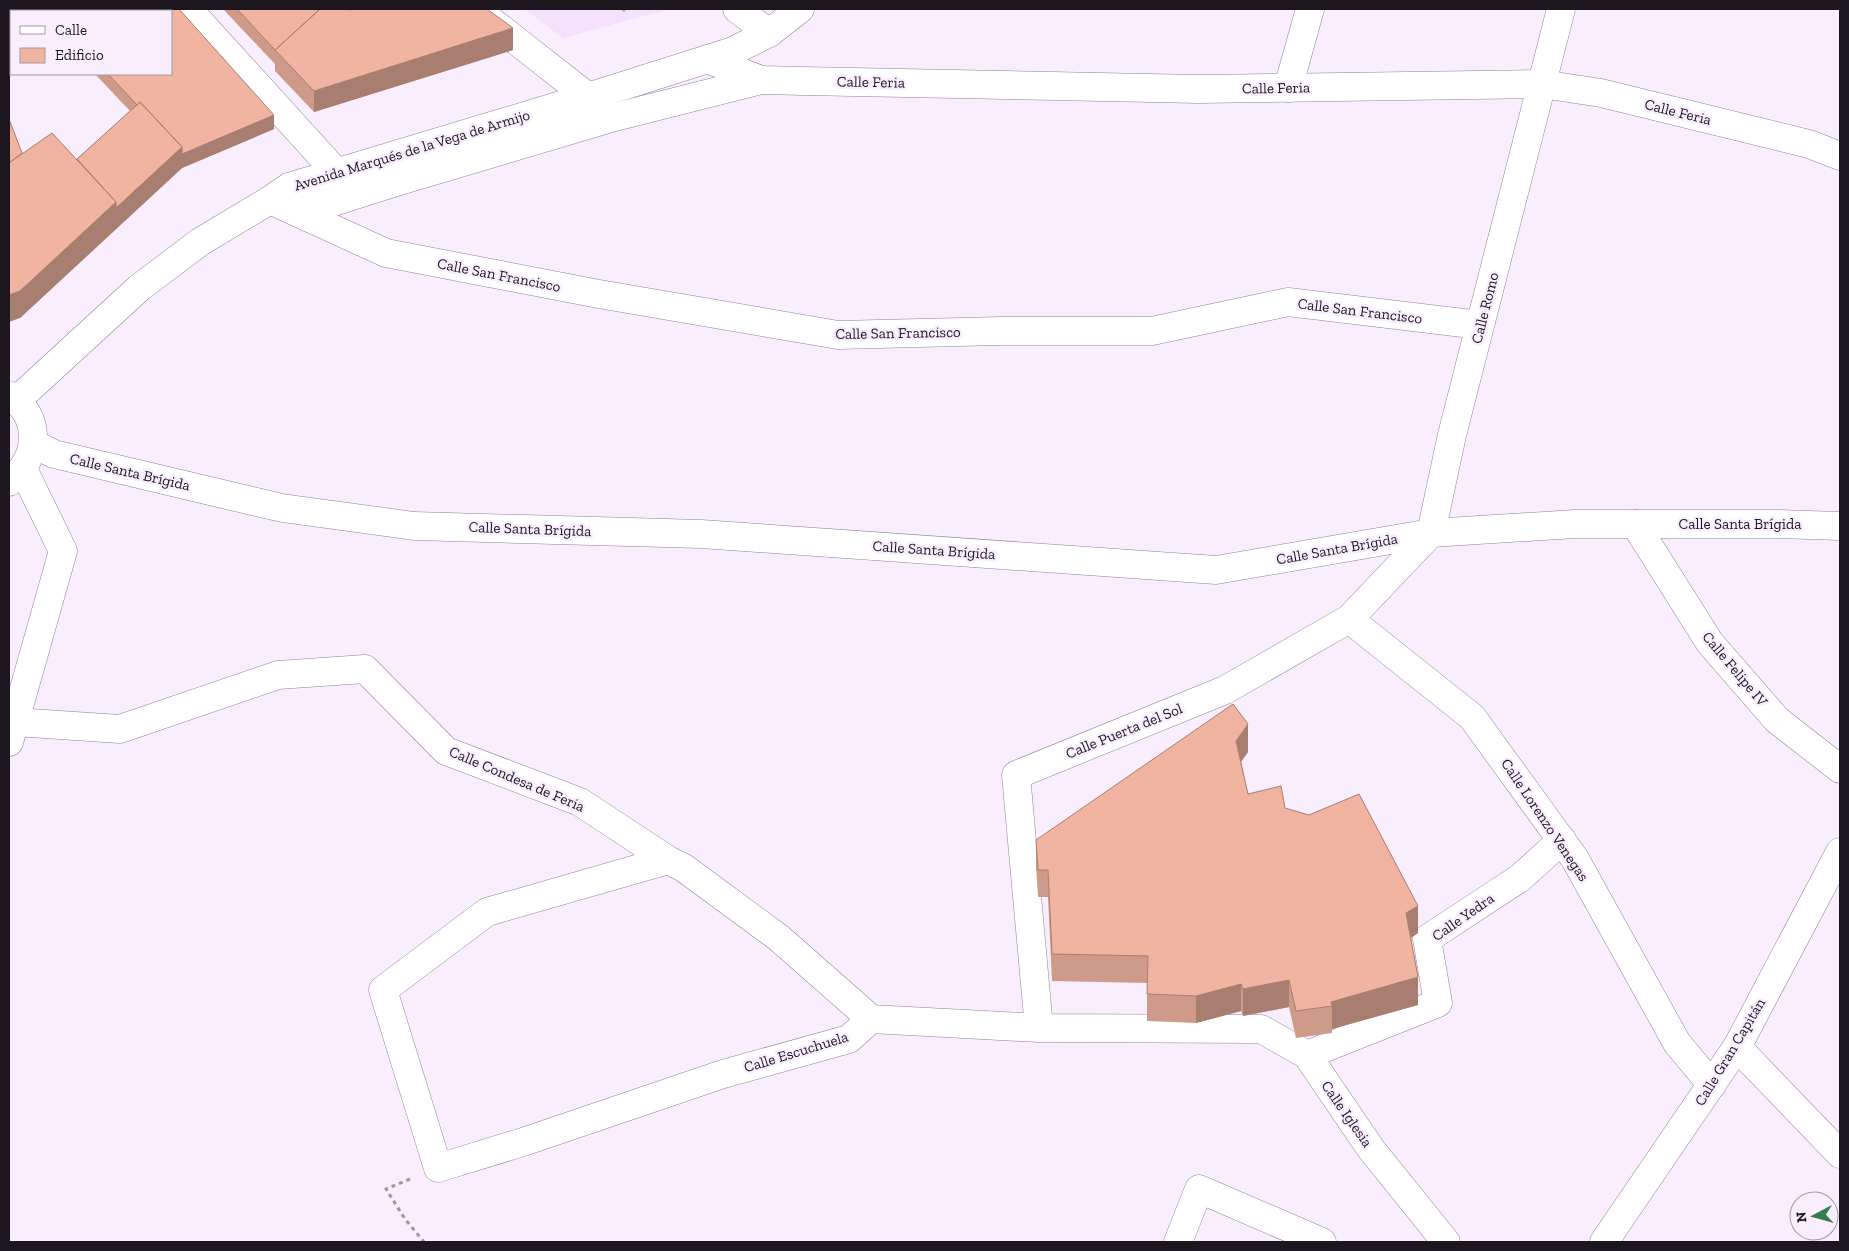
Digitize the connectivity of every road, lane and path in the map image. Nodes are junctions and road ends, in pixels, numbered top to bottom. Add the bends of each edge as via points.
1 (188, 9) edge
2 (476, 9) edge
3 (737, 9) edge
4 (800, 9) edge
5 (1310, 9) edge
6 (1561, 9) edge
7 (769, 33) junction
8 (707, 59) junction
9 (761, 80) junction
10 (1542, 84) junction
11 (1288, 88) junction
12 (588, 97) junction
13 (1840, 156) edge
14 (337, 173) junction
15 (270, 200) junction
16 (298, 213) junction
17 (1480, 325) junction
18 (13, 398) edge
19 (34, 444) junction
20 (16, 476) edge
21 (1635, 524) junction
22 (1840, 526) edge
23 (1431, 533) junction
24 (1349, 619) junction
25 (12, 732) edge
26 (1840, 770) edge
27 (1562, 840) junction
28 (1840, 852) edge
29 (668, 860) junction
30 (871, 1019) junction
31 (1039, 1028) junction
32 (1736, 1047) junction
33 (1307, 1055) junction
34 (1712, 1085) junction
35 (1840, 1154) edge
36 (438, 1168) junction
37 (424, 1242) edge
38 (1178, 1242) edge
39 (1322, 1242) edge
40 (1446, 1242) edge
41 (1604, 1242) edge

1 - 14 street
2 - 12 street
3 - 7 street
4 - 7 street, Avenida Marqués de la Vega de Armijo
5 - 11 street
6 - 10 street, Calle Romo
7 - 8 street, Avenida Marqués de la Vega de Armijo via 733,51
8 - 9 street, Calle Feria
8 - 12 street, Avenida Marqués de la Vega de Armijo
9 - 11 street, Calle Feria
9 - 16 street via 602,121
10 - 11 street, Calle Feria
10 - 13 street, Calle Feria via 1620,98 1809,144
10 - 17 street, Calle Romo
12 - 14 street, Avenida Marqués de la Vega de Armijo
14 - 15 street, Avenida Marqués de la Vega de Armijo via 289,187
15 - 16 street, Calle San Francisco
15 - 18 street, Avenida Marqués de la Vega de Armijo via 200,242 138,288
16 - 17 street, Calle San Francisco via 386,253 838,335 1152,331 1288,302
17 - 23 street, Calle Romo
18 - 19 street via 27,414
19 - 20 street
19 - 23 street, Calle Santa Brígida via 54,454 282,508 414,526 700,534 1216,570
20 - 25 street via 64,551
21 - 22 street, Calle Santa Brígida
21 - 23 street, Calle Santa Brígida via 1575,524
21 - 26 street, Calle Felipe IV via 1710,643 1777,720
23 - 24 street, Calle Puerta del Sol
24 - 27 street, Calle Lorenzo Venegas via 1472,717
24 - 31 street, Calle Puerta del Sol via 1225,690 1016,775
25 - 29 street, Calle Condesa de Feria via 120,729 278,675 366,669 446,751 580,802
27 - 33 street, Calle Yedra via 1520,878 1427,939 1438,1003
27 - 34 street, Calle Lorenzo Venegas via 1676,1044
28 - 32 street, Calle Gran Capitán
29 - 30 street, Calle Condesa de Feria via 684,868 778,938
29 - 36 street via 487,912 383,990
30 - 31 street
30 - 36 street, Calle Escuchuela via 849,1039 723,1074
31 - 33 street, Calle Iglesia via 1261,1029
32 - 34 street, Calle Gran Capitán
32 - 35 street
33 - 40 street, Calle Iglesia via 1371,1150
34 - 41 street, Calle Gran Capitán
36 - 37 path via 386,1189
38 - 39 street via 1200,1189

